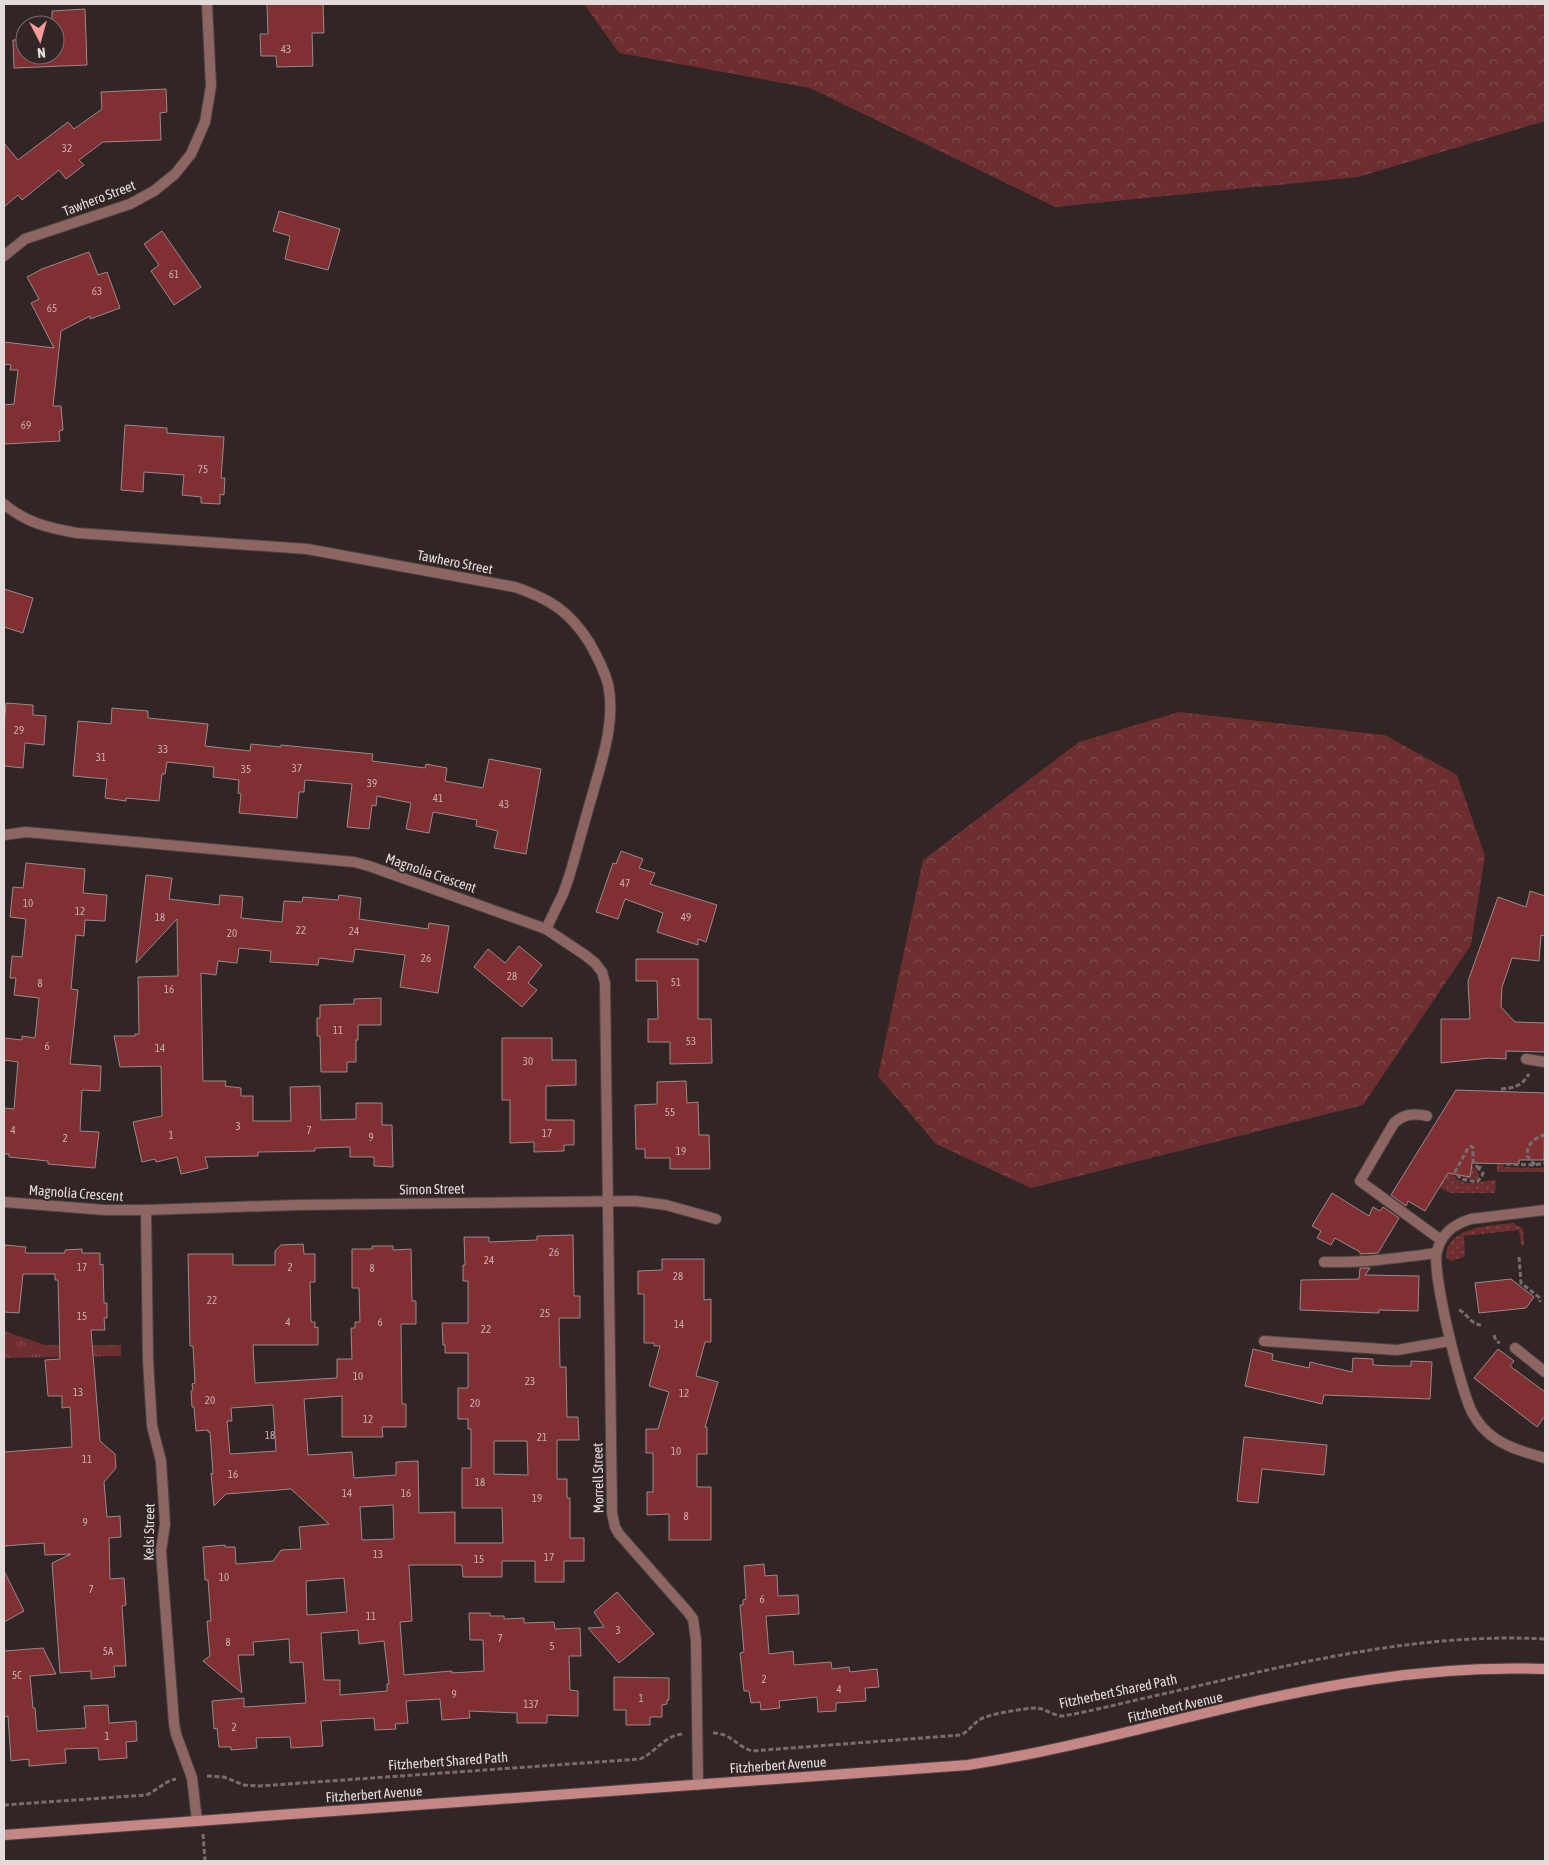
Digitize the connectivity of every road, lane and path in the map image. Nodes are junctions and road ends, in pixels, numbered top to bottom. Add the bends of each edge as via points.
1 (207, 4) edge
2 (4, 256) edge
3 (4, 504) edge
4 (4, 835) edge
5 (546, 929) junction
6 (1535, 1061) edge
7 (1501, 1089) dead end
8 (1427, 1116) dead end
9 (1545, 1135) edge
10 (1482, 1163) dead end
11 (1545, 1163) edge
12 (1506, 1164) dead end
13 (1535, 1165) junction
14 (1480, 1168) junction
15 (609, 1201) junction
16 (4, 1202) edge
17 (146, 1210) junction
18 (1545, 1210) edge
19 (716, 1219) dead end
20 (1441, 1240) junction
21 (1436, 1252) junction
22 (1519, 1257) dead end
23 (1324, 1262) dead end
24 (1540, 1302) dead end
25 (1444, 1310) junction
26 (1480, 1325) dead end
27 (1264, 1341) dead end
28 (1450, 1341) junction
29 (1515, 1348) dead end
30 (1545, 1372) edge
31 (1545, 1458) edge
32 (1545, 1639) edge
33 (1545, 1669) edge
34 (707, 1733) dead end
35 (686, 1734) dead end
36 (204, 1776) dead end
37 (179, 1779) dead end
38 (698, 1785) junction
39 (4, 1805) edge
40 (199, 1821) junction
41 (4, 1835) edge
42 (205, 1861) edge

1 - 2 street, Tawhero Street via 211,86 205,122 191,154 175,174 130,204 25,239
3 - 5 street, Tawhero Street via 17,515 45,527 77,533 307,548 515,587 559,607 582,632 599,659 608,685 610,712 606,744 569,877
4 - 5 street, Magnolia Crescent via 26,832 354,862
5 - 15 street, Magnolia Crescent via 585,954 602,972 605,983
6 - 7 path via 1525,1082
8 - 20 street via 1409,1114 1394,1123 1360,1181
9 - 13 path via 1534,1140 1528,1148 1528,1156
10 - 14 path
11 - 13 path
12 - 13 path
14 - 14 path via 1482,1176 1477,1182 1461,1179 1455,1172 1471,1146 1473,1162
15 - 17 street, Simon Street
15 - 19 street, Simon Street via 650,1202
15 - 38 street, Morrell Street via 613,1521 619,1534 693,1619
16 - 17 street, Magnolia Crescent
17 - 40 street, Kelsi Street via 148,1360 152,1426 160,1461 165,1514 161,1551 174,1723 192,1778
18 - 20 street via 1471,1219 1448,1230
20 - 21 street
21 - 23 street via 1381,1261
21 - 25 street
22 - 24 path via 1521,1283 1540,1298
25 - 26 path via 1462,1311
25 - 28 street
27 - 28 street via 1397,1350
28 - 31 street via 1465,1394 1473,1414 1484,1429 1509,1446
29 - 30 street
32 - 34 path, Fitzherbert Shared Path via 1460,1640 1347,1653 1063,1716 1035,1708 986,1716 961,1735 752,1751 742,1748 726,1734
33 - 38 street, Fitzherbert Avenue via 1450,1671 1368,1680 968,1765
35 - 36 path, Fitzherbert Shared Path via 672,1735 649,1755 640,1758 260,1786 244,1785 224,1777
37 - 39 path via 146,1795
38 - 40 street, Fitzherbert Avenue
40 - 41 street, Fitzherbert Avenue
40 - 42 path

